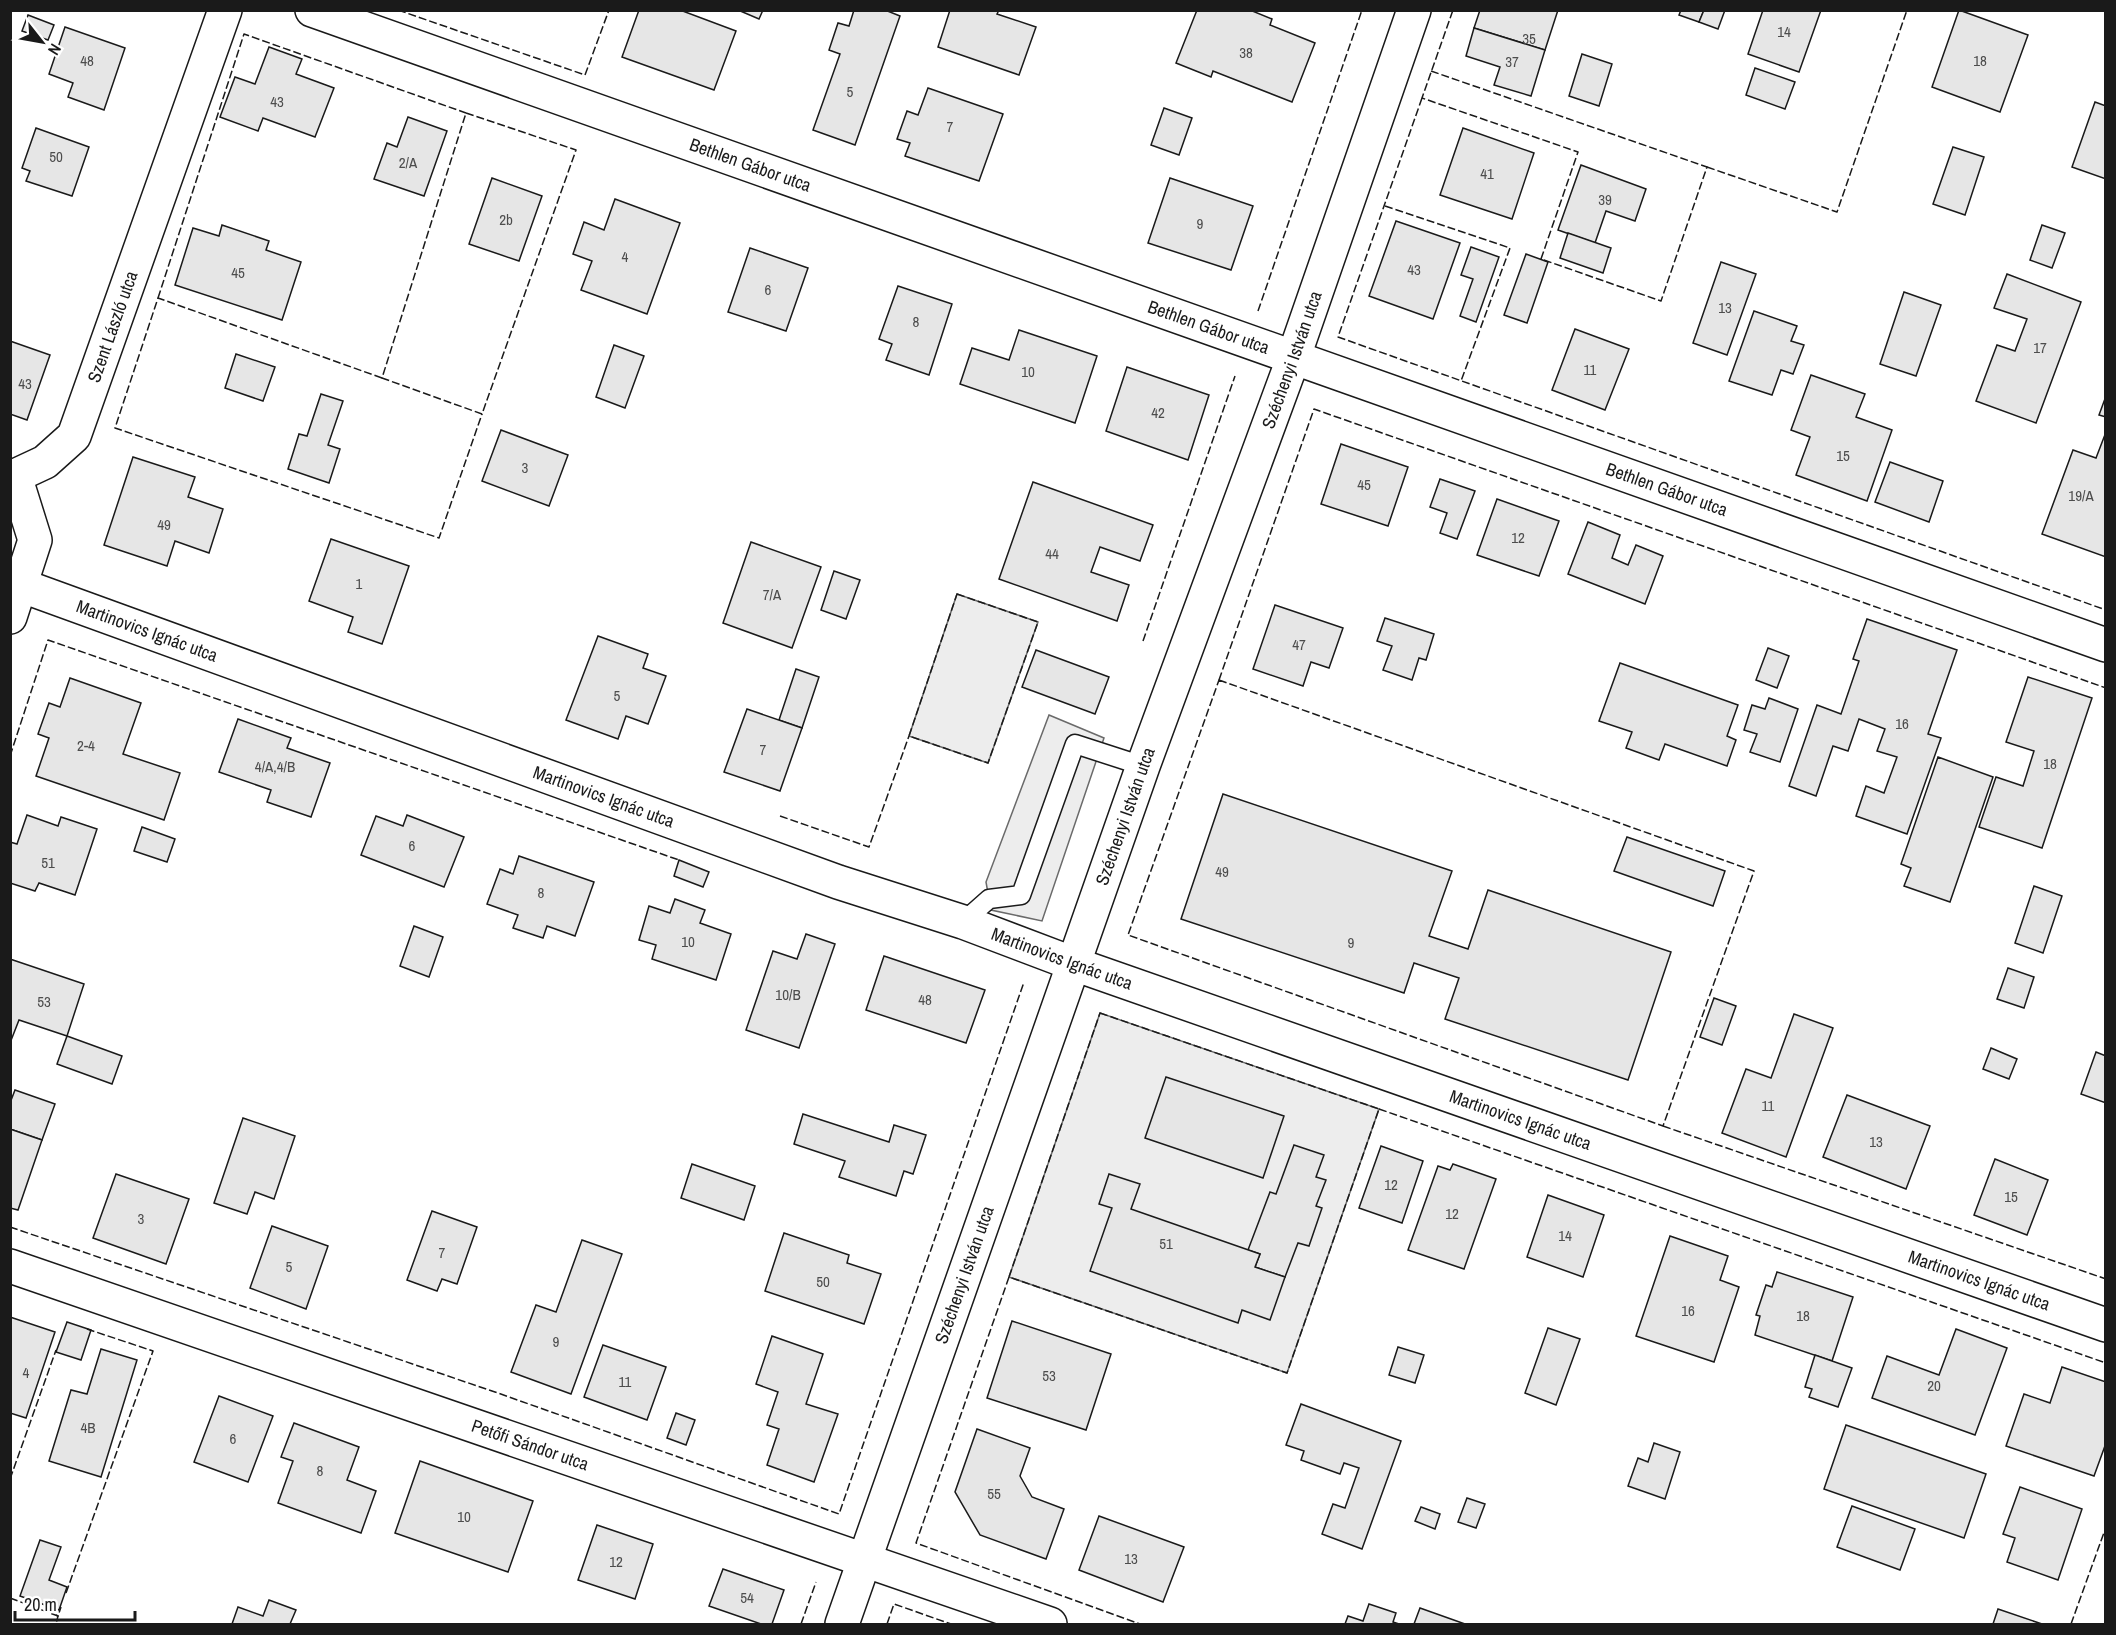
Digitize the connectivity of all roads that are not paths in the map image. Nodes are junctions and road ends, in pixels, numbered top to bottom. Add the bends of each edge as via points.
1 (225, 10) edge
2 (312, 10) edge
3 (1414, 10) edge
4 (1293, 359) junction
5 (13, 475) edge
6 (20, 585) junction
7 (10, 616) edge
8 (2106, 645) edge
9 (1143, 766) junction
10 (963, 921) junction
11 (1074, 964) junction
12 (10, 1266) edge
13 (2106, 1325) edge
14 (866, 1560) junction
15 (843, 1624) edge
16 (1050, 1624) edge

1 - 5 street, Szent László utca via 74,435 45,462
2 - 4 street, Bethlen Gábor utca
3 - 4 street, Széchenyi István utca
4 - 8 street, Bethlen Gábor utca
4 - 9 street, Széchenyi István utca
5 - 6 street, Szent László utca via 35,540
6 - 7 street, Szent László utca
6 - 10 street, Martinovics Ignác utca via 838,882
9 - 10 lane via 1075,744 1021,895 989,899
9 - 11 street, Széchenyi István utca
10 - 11 street, Martinovics Ignác utca
11 - 13 street, Martinovics Ignác utca
11 - 14 street, Széchenyi István utca
12 - 14 street, Petőfi Sándor utca
14 - 15 street, Széchenyi István utca
14 - 16 street, Petőfi Sándor utca

